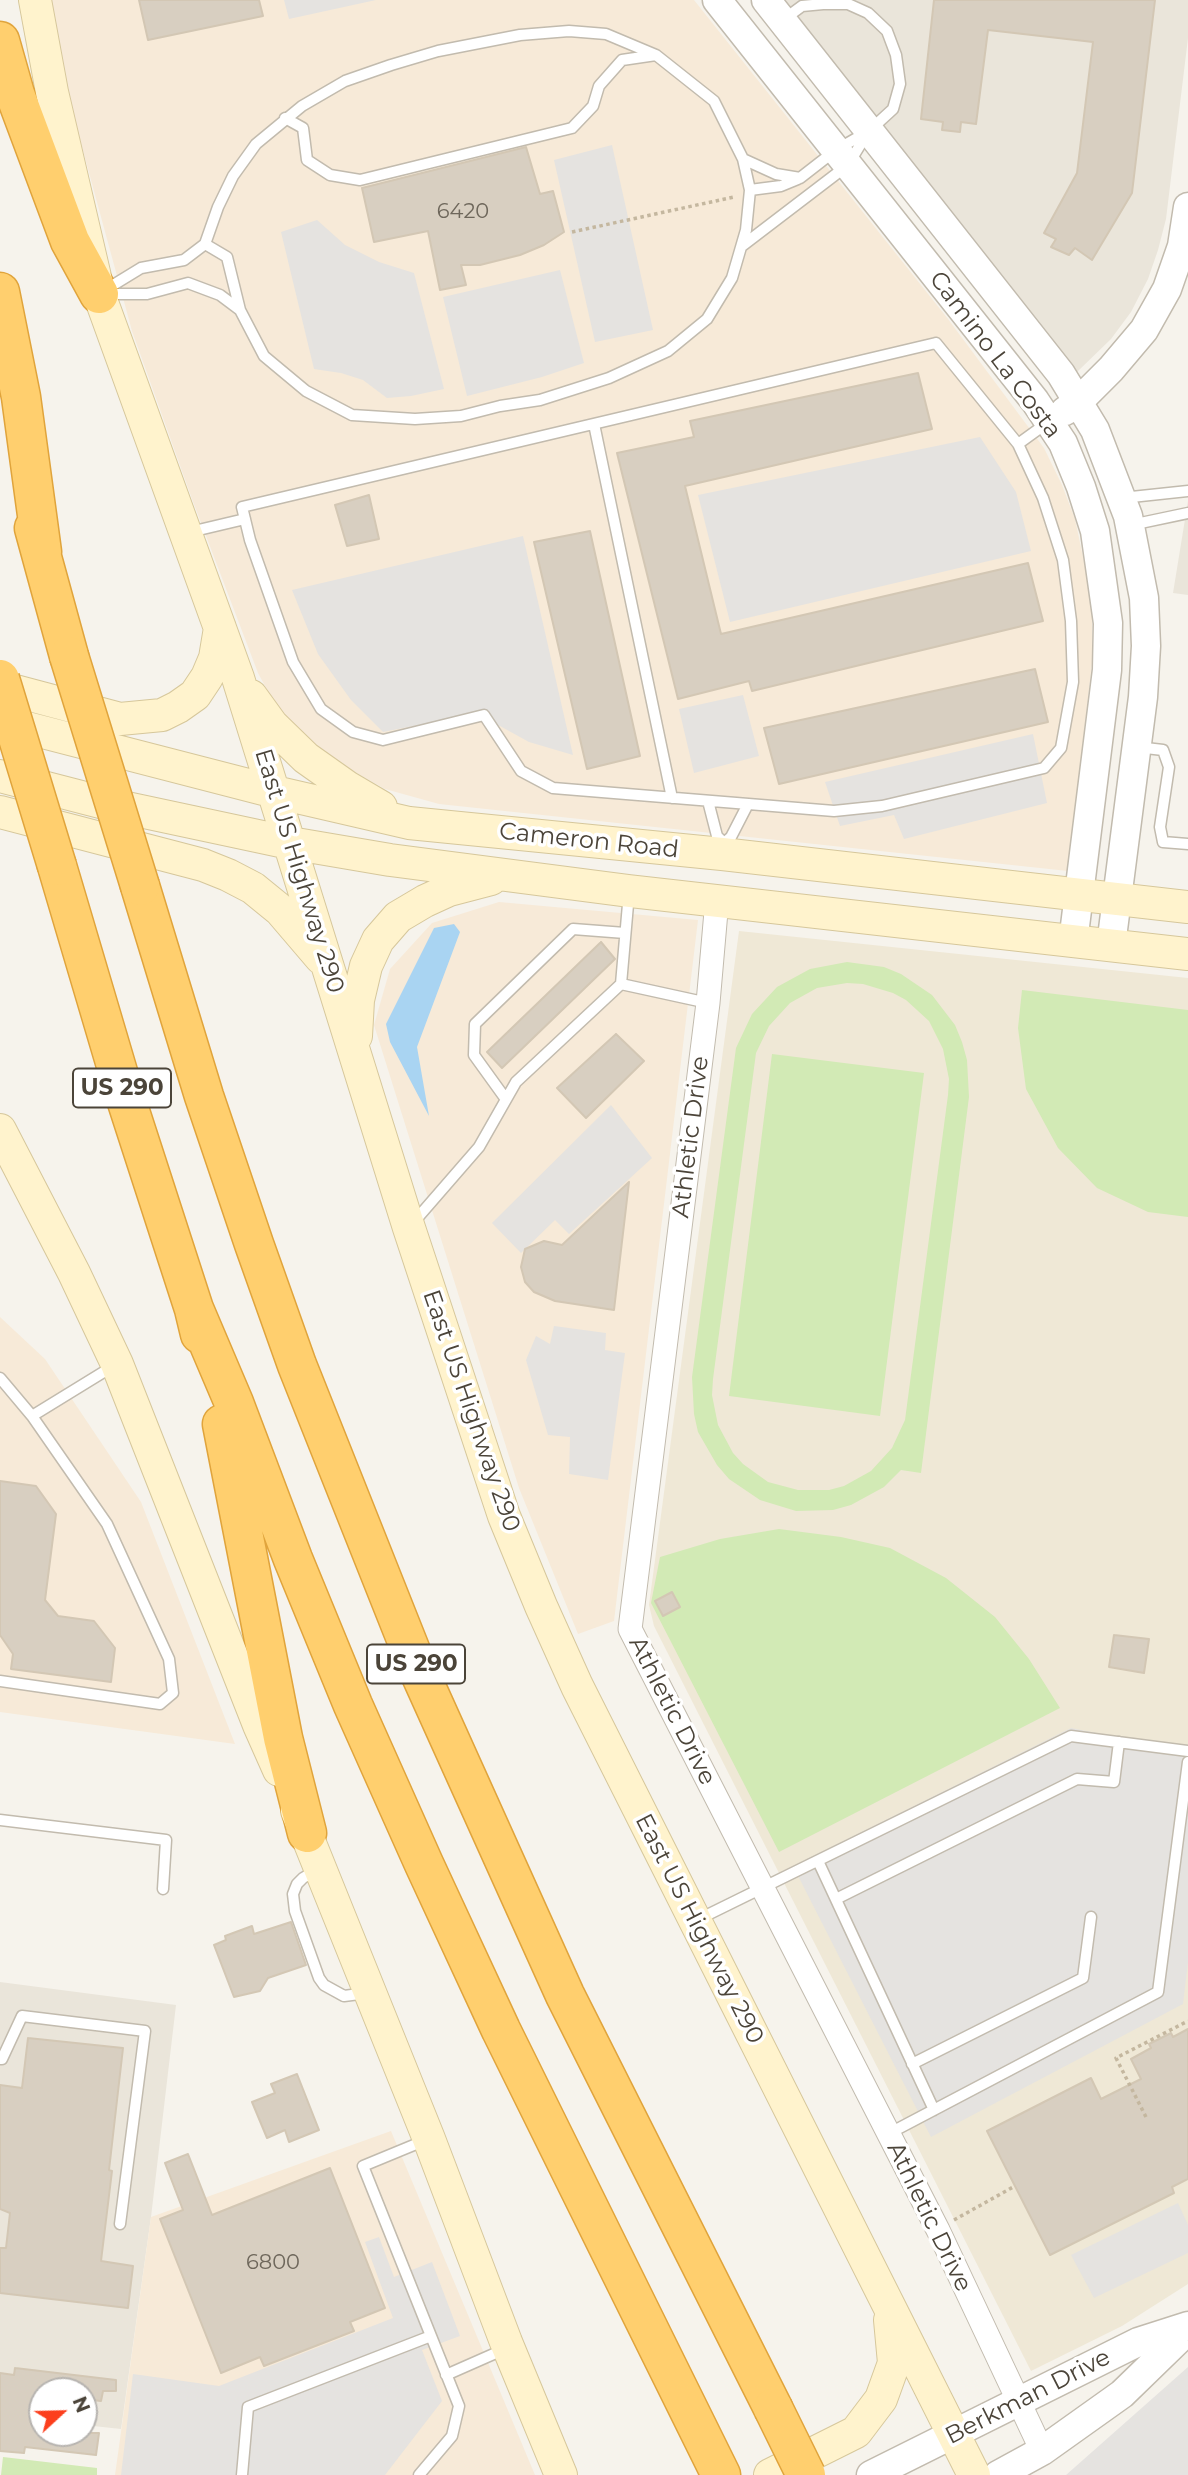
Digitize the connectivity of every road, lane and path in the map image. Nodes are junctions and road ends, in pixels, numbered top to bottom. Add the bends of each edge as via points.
1 (35, 0) edge
2 (717, 0) edge
3 (774, 10) edge
4 (0, 41) edge
5 (656, 55) junction
6 (285, 118) junction
7 (869, 131) junction
8 (842, 157) junction
9 (743, 159) junction
10 (800, 178) junction
11 (750, 190) junction
12 (736, 197) dead end
13 (1188, 207) edge
14 (572, 232) dead end
15 (205, 244) junction
16 (742, 246) junction
17 (0, 292) edge
18 (99, 294) junction
19 (240, 310) junction
20 (1078, 402) junction
21 (0, 419) edge
22 (1049, 422) junction
23 (594, 424) junction
24 (1018, 444) junction
25 (1188, 491) edge
26 (1122, 498) junction
27 (1188, 513) edge
28 (245, 519) junction
29 (1130, 525) junction
30 (185, 533) junction
31 (41, 552) junction
32 (220, 628) junction
33 (238, 678) junction
34 (0, 679) edge
35 (0, 687) edge
36 (0, 721) edge
37 (1137, 747) junction
38 (0, 776) edge
39 (275, 792) junction
40 (672, 798) junction
41 (708, 801) junction
42 (748, 804) junction
43 (0, 812) edge
44 (409, 823) junction
45 (290, 843) junction
46 (1188, 844) edge
47 (723, 848) junction
48 (902, 874) junction
49 (503, 875) junction
50 (629, 891) junction
51 (1079, 895) junction
52 (1117, 899) junction
53 (717, 900) junction
54 (1188, 907) edge
55 (625, 933) junction
56 (1073, 942) junction
57 (1111, 945) junction
58 (1188, 954) edge
59 (329, 967) junction
60 (621, 984) junction
61 (708, 1003) junction
62 (355, 1054) junction
63 (505, 1098) junction
64 (0, 1130) edge
65 (0, 1170) edge
66 (28, 1184) junction
67 (409, 1228) junction
68 (194, 1309) junction
69 (117, 1364) junction
70 (0, 1378) edge
71 (32, 1416) junction
72 (0, 1681) edge
73 (1119, 1742) junction
74 (1188, 1751) edge
75 (1188, 1762) edge
76 (0, 1820) edge
77 (307, 1833) junction
78 (818, 1861) junction
79 (163, 1889) dead end
80 (763, 1889) junction
81 (836, 1899) junction
82 (1091, 1917) dead end
83 (695, 1921) junction
84 (1188, 2021) edge
85 (0, 2059) edge
86 (912, 2064) junction
87 (934, 2110) junction
88 (1146, 2117) dead end
89 (888, 2134) junction
90 (429, 2139) junction
91 (1015, 2186) dead end
92 (950, 2223) dead end
93 (120, 2224) dead end
94 (889, 2306) junction
95 (1188, 2328) edge
96 (431, 2336) junction
97 (508, 2348) junction
98 (446, 2375) junction
99 (1019, 2402) junction
100 (954, 2434) junction
101 (1042, 2451) junction
102 (713, 2459) edge
103 (242, 2475) edge
104 (419, 2475) edge
105 (561, 2475) edge
106 (770, 2475) edge
107 (806, 2475) edge
108 (871, 2475) edge
109 (974, 2475) edge
110 (998, 2475) edge

1 - 18 main road, East US Highway 290
2 - 8 street, Camino La Costa
3 - 7 street, Camino La Costa
3 - 7 lane via 848,4 868,13 887,31 900,84 893,109
4 - 18 highway via 70,241
5 - 6 lane via 606,34 520,35 438,51 345,80
5 - 6 lane via 622,60 599,86 593,106 572,128 360,180 330,175 307,160 303,128
5 - 9 lane via 714,101
6 - 15 lane via 256,144 233,176
7 - 8 lane
7 - 8 lane
7 - 20 street, Camino La Costa via 1061,374
8 - 10 lane
8 - 16 lane
8 - 22 street, Camino La Costa
9 - 10 lane via 776,174
9 - 11 lane
10 - 11 lane
11 - 16 lane
12 - 14 path
13 - 20 street via 1182,246 1167,289 1144,330
15 - 18 lane via 184,260 141,268
15 - 19 lane via 227,257
16 - 19 lane via 732,278 707,319 668,351 609,378 540,400 461,415 415,419 352,415 306,391 264,356
17 - 31 highway, US 290 via 21,397
18 - 19 lane via 148,294 188,283 220,295
18 - 30 main road, East US Highway 290
20 - 22 street
20 - 26 street, Camino La Costa via 1095,430
21 - 31 highway
22 - 24 lane
22 - 51 street, Camino La Costa via 1063,443 1095,531 1108,623 1107,670
23 - 24 lane via 936,343
23 - 28 lane via 242,507
23 - 40 lane
24 - 42 lane via 1043,498 1063,560 1073,681 1061,748 1044,768 882,806 834,811
25 - 26 lane
26 - 29 street, Camino La Costa
27 - 29 lane
28 - 30 lane
28 - 40 lane via 293,662 321,709 353,732 383,740 484,715 521,771 553,788
29 - 37 street, Camino La Costa via 1144,598 1146,646
30 - 32 main road, East US Highway 290
31 - 107 highway, US 290, bridge via 204,1096 297,1365 418,1668 565,1995
32 - 33 main road, East US Highway 290
32 - 35 main road via 215,658 195,695 162,715 120,719
33 - 39 main road, East US Highway 290
33 - 44 main road via 272,724 306,758
34 - 68 highway, US 290, bridge
36 - 39 main road, Cameron Road
37 - 46 lane via 1163,750 1169,767 1160,827 1163,842
37 - 52 street, Camino La Costa
38 - 45 main road, Cameron Road
39 - 44 main road, Cameron Road
39 - 45 main road, East US Highway 290
40 - 41 lane
41 - 42 lane
41 - 47 lane
42 - 47 lane
43 - 59 main road via 228,874 280,910
44 - 47 main road, Cameron Road
45 - 49 main road, Cameron Road
45 - 59 main road, East US Highway 290
47 - 48 main road, Cameron Road
48 - 51 main road, Cameron Road
48 - 53 main road via 878,891 732,879 724,882
49 - 50 main road, Cameron Road
49 - 62 main road via 425,901 398,917 378,940 358,1000
50 - 53 main road, Cameron Road
50 - 55 lane
51 - 52 main road, Cameron Road
51 - 56 street, Camino La Costa
52 - 54 main road, Cameron Road
52 - 57 street, Camino La Costa
53 - 56 main road, Cameron Road
53 - 61 street, Athletic Drive
55 - 60 lane
55 - 63 lane via 573,929 475,1024 474,1055
56 - 57 main road, Cameron Road
57 - 58 main road, Cameron Road
59 - 62 main road, East US Highway 290
60 - 61 lane
60 - 63 lane via 516,1082
61 - 80 street, Athletic Drive via 630,1629
62 - 67 main road, East US Highway 290
63 - 67 lane via 479,1147
64 - 66 main road
65 - 66 street
66 - 69 main road
67 - 83 main road, East US Highway 290 via 496,1492 541,1606
68 - 77 highway
68 - 102 highway, US 290 via 348,1693 424,1864
69 - 71 lane
69 - 77 main road via 259,1725
70 - 71 lane
71 - 72 lane via 107,1524 169,1660 173,1693 160,1704
73 - 74 lane
73 - 78 lane via 1071,1736
73 - 81 lane via 1114,1782 1077,1779
75 - 87 lane via 1158,1992
76 - 79 lane via 166,1840
77 - 90 main road
78 - 80 lane
78 - 81 lane
80 - 83 lane
80 - 89 street, Athletic Drive
81 - 86 lane
82 - 86 lane via 1083,1978
83 - 94 main road, East US Highway 290
84 - 88 path via 1116,2058
85 - 93 lane via 22,2016 145,2031
86 - 87 lane
87 - 89 lane
89 - 99 street, Athletic Drive
90 - 96 lane via 363,2166
90 - 97 main road
91 - 92 path
94 - 100 main road, East US Highway 290
94 - 106 main road via 894,2363 881,2399 856,2432
95 - 99 street, Berkman Drive via 1138,2342
95 - 101 street, Berkman Drive via 1122,2394
96 - 98 lane
96 - 103 lane via 248,2407
97 - 98 lane
97 - 105 main road
98 - 104 lane via 459,2406 452,2436
99 - 100 street, Berkman Drive
99 - 101 street, Athletic Drive
100 - 108 street, Berkman Drive
100 - 109 main road, East US Highway 290
101 - 110 street, Berkman Drive

